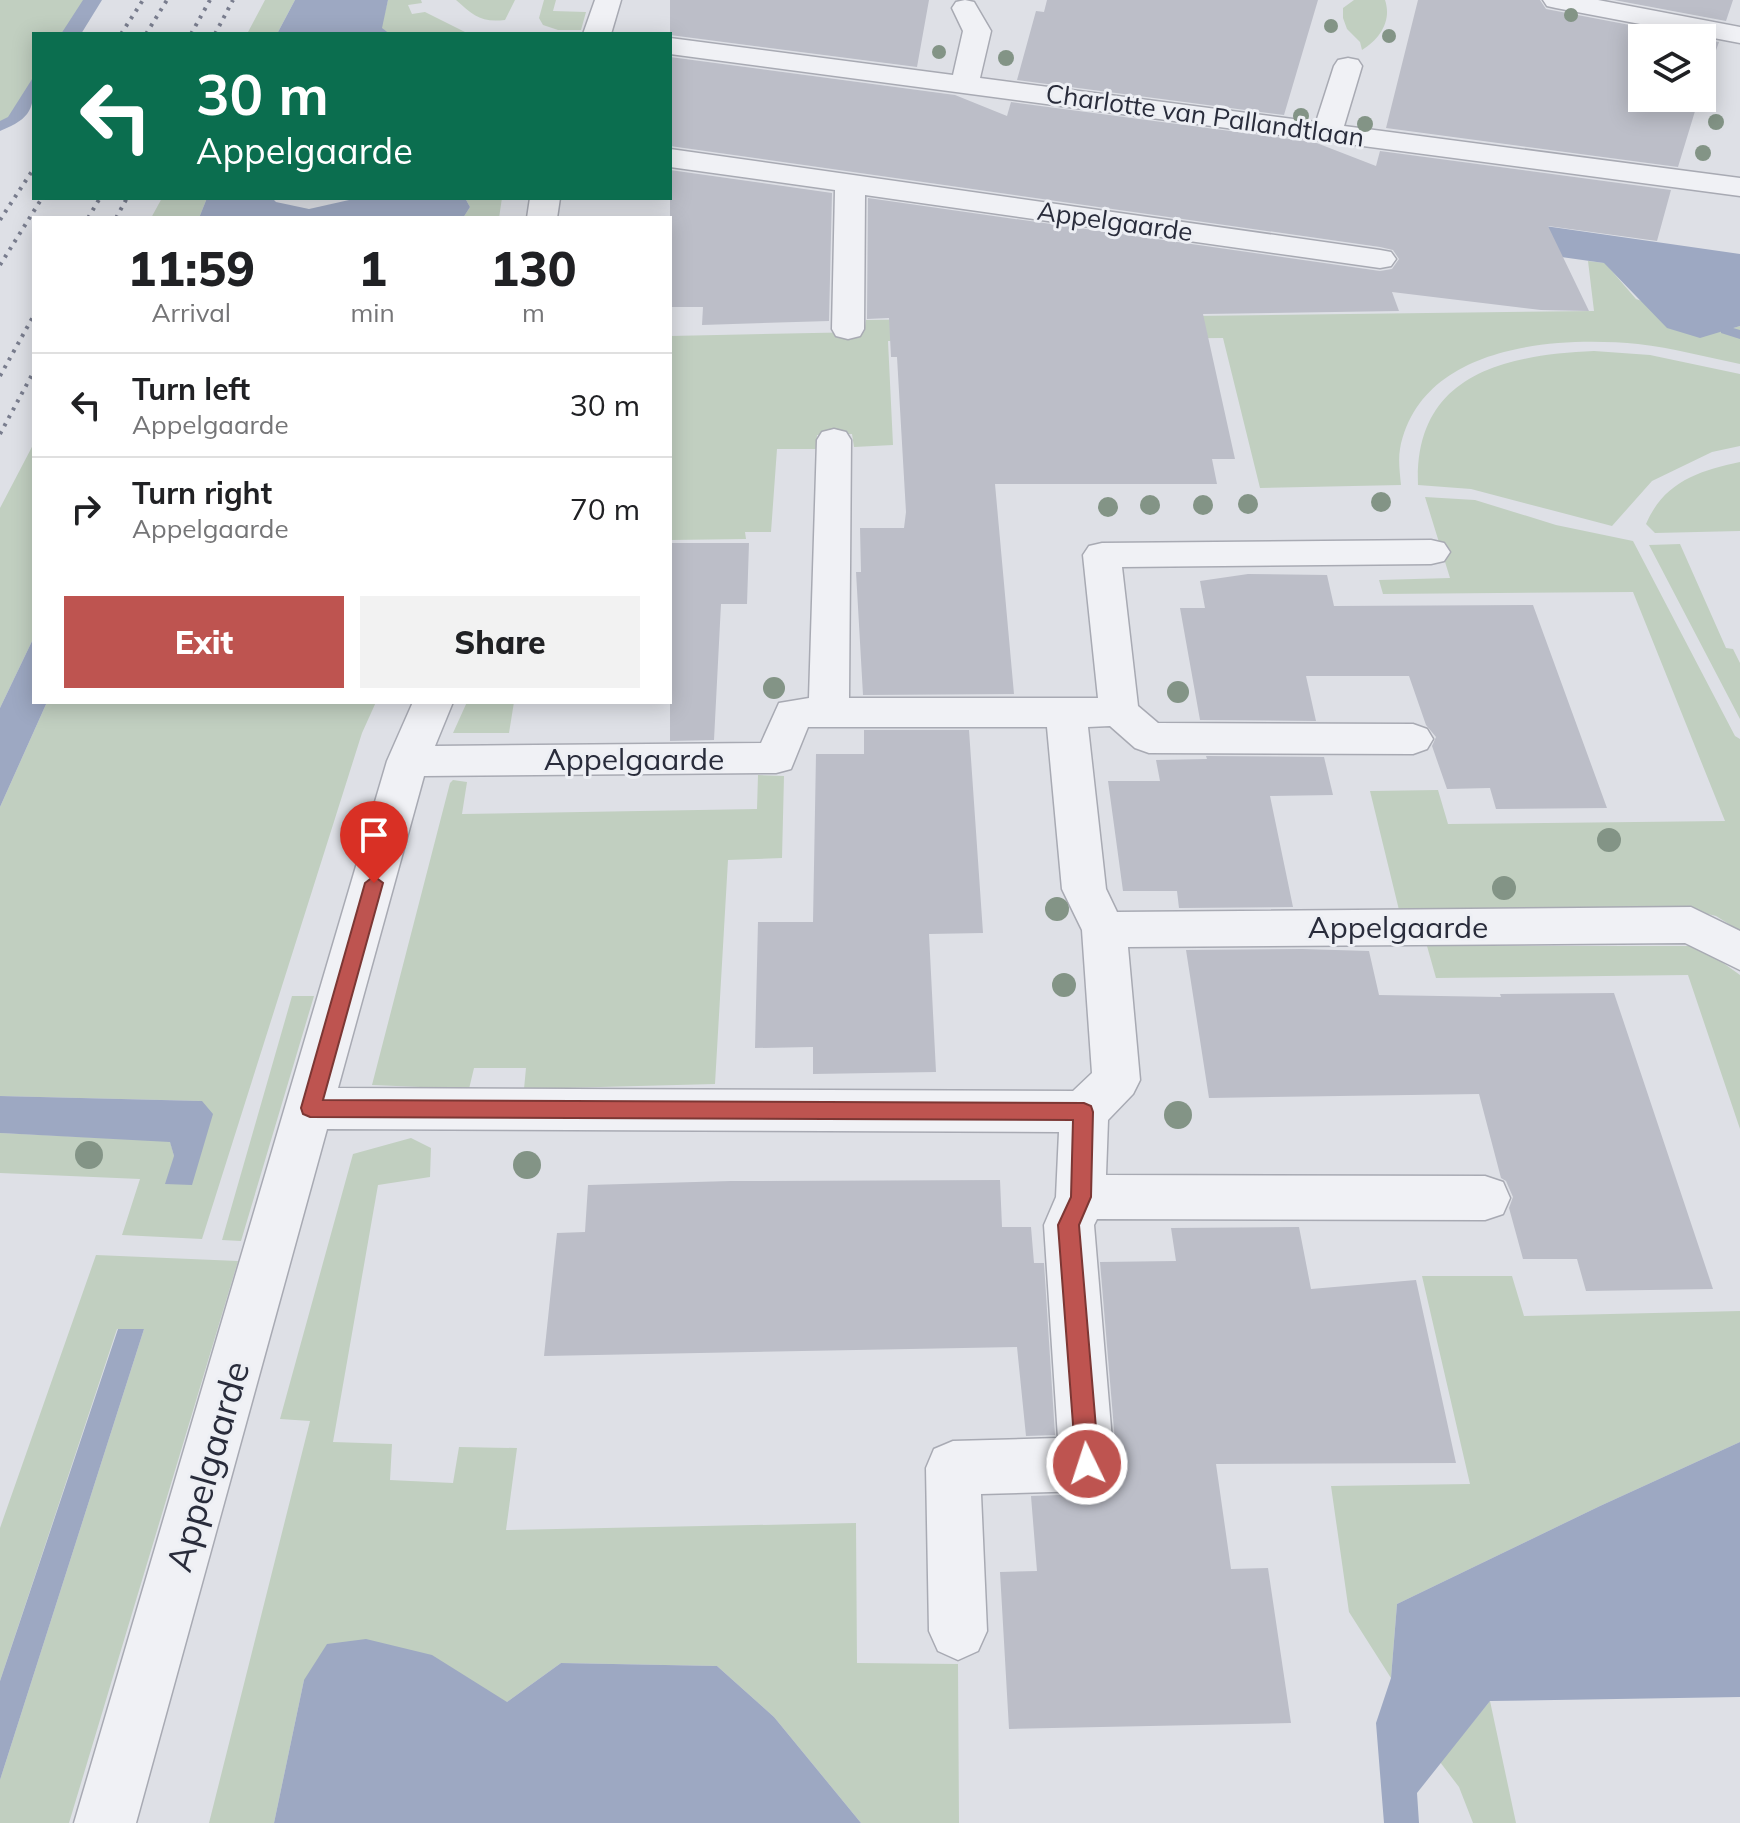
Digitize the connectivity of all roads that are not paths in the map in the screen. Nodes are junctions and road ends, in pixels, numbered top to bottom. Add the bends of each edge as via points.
1 (608, 0) edge
2 (1556, 0) edge
3 (965, 8) dead end
4 (598, 32) edge
5 (1740, 35) edge
6 (672, 46) edge
7 (1348, 66) dead end
8 (965, 83) junction
9 (1328, 132) junction
10 (1740, 156) edge
11 (672, 158) edge
12 (850, 183) junction
13 (1735, 186) edge
14 (1380, 259) dead end
15 (848, 329) dead end
16 (834, 440) dead end
17 (1431, 552) dead end
18 (432, 704) edge
19 (1119, 712) junction
20 (829, 713) junction
21 (1066, 714) junction
22 (1413, 739) dead end
23 (408, 761) junction
24 (1104, 930) junction
25 (1740, 952) edge
26 (310, 1108) junction
27 (1084, 1112) junction
28 (1081, 1197) junction
29 (1485, 1198) dead end
30 (958, 1631) dead end
31 (105, 1823) edge

1 - 4 street
2 - 5 street
3 - 8 street via 977,31
6 - 8 street, Charlotte van Pallandtlaan
7 - 9 street
8 - 9 street, Charlotte van Pallandtlaan
9 - 13 street, Charlotte van Pallandtlaan
10 - 13 street
11 - 12 street, Appelgaarde
12 - 14 street, Appelgaarde
12 - 15 street
16 - 20 street
17 - 19 street via 1102,555
18 - 23 street, Appelgaarde
19 - 21 street, Appelgaarde
19 - 22 street via 1149,738
20 - 21 street, Appelgaarde
20 - 23 street, Appelgaarde via 793,713 776,758
21 - 24 street via 1084,889
23 - 26 street, Appelgaarde
24 - 25 street, Appelgaarde via 1691,925
24 - 27 street via 1116,1080
26 - 27 street
26 - 31 street, Appelgaarde
27 - 28 street
28 - 29 street
28 - 30 street via 1069,1225 1087,1464 953,1468

